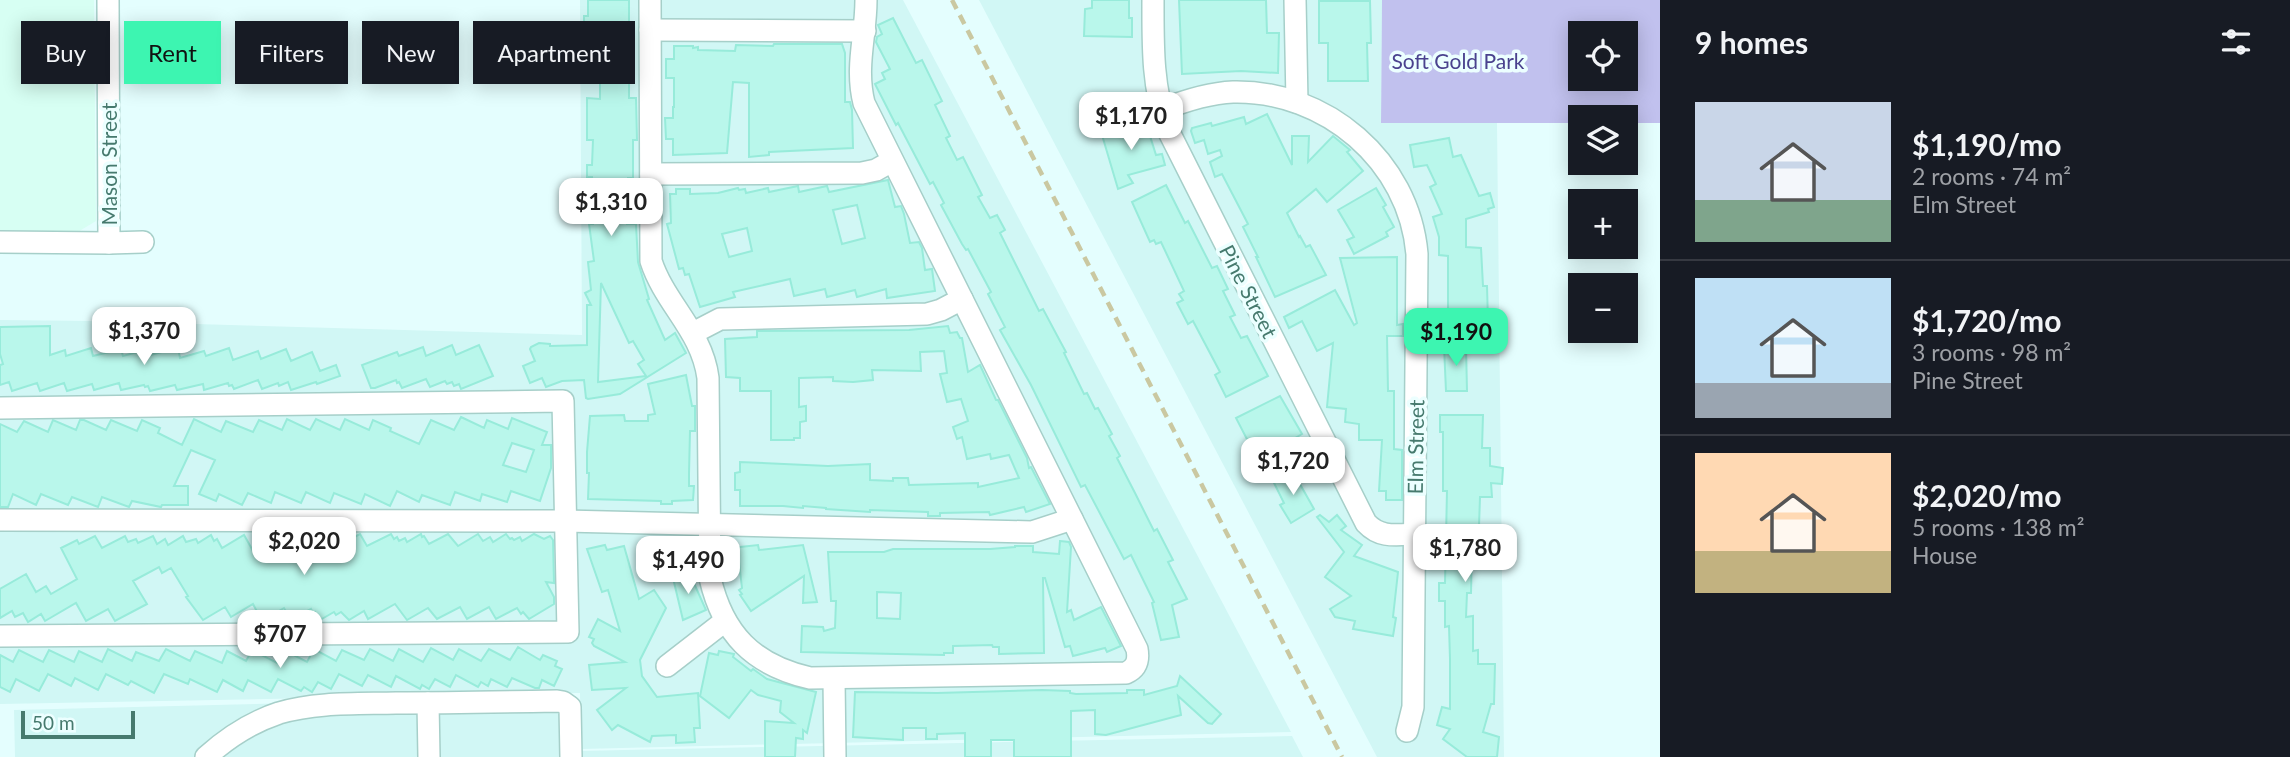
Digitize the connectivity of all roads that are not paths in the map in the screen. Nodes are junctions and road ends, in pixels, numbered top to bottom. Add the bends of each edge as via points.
1 (108, 0) edge
2 (650, 0) edge
3 (866, 0) edge
4 (1153, 0) edge
5 (1295, 0) edge
6 (650, 30) junction
7 (865, 30) junction
8 (1297, 102) junction
9 (1161, 110) junction
10 (892, 161) junction
11 (651, 174) junction
12 (0, 242) edge
13 (143, 242) dead end
14 (109, 243) junction
15 (962, 299) junction
16 (693, 333) junction
17 (0, 408) edge
18 (1072, 519) junction
19 (0, 520) edge
20 (565, 521) junction
21 (710, 526) junction
22 (1415, 534) junction
23 (725, 621) junction
24 (0, 636) edge
25 (667, 666) dead end
26 (834, 679) junction
27 (428, 703) junction
28 (1407, 731) dead end
29 (206, 757) edge
30 (429, 757) edge
31 (571, 757) edge
32 (835, 757) edge

1 - 14 street, Mason Street
2 - 6 street
3 - 7 street
4 - 9 street, Pine Street via 1154,71
5 - 8 street
6 - 7 street
6 - 11 street
7 - 10 street via 860,87
8 - 9 street, Elm Street via 1234,92
8 - 22 street, Elm Street via 1337,121 1375,155 1391,176 1412,224 1417,254
9 - 22 street, Pine Street via 1366,523 1382,535
10 - 11 street via 862,173
10 - 15 street
11 - 16 street via 651,261
12 - 14 street, Mason Street
13 - 14 street, Mason Street
15 - 16 street via 927,314 720,319
15 - 18 street
16 - 21 street via 708,378
17 - 20 street via 563,401
18 - 21 street via 1032,533
18 - 26 street via 1138,649 1137,664 1131,670
19 - 20 street
20 - 21 street
20 - 24 street via 568,632
21 - 23 street via 709,578
22 - 28 street, Elm Street via 1413,706
23 - 25 street
23 - 26 street via 738,639 771,665 810,678
26 - 32 street
27 - 29 street via 338,704 289,711 253,724
27 - 30 street
27 - 31 street via 563,702 570,708

